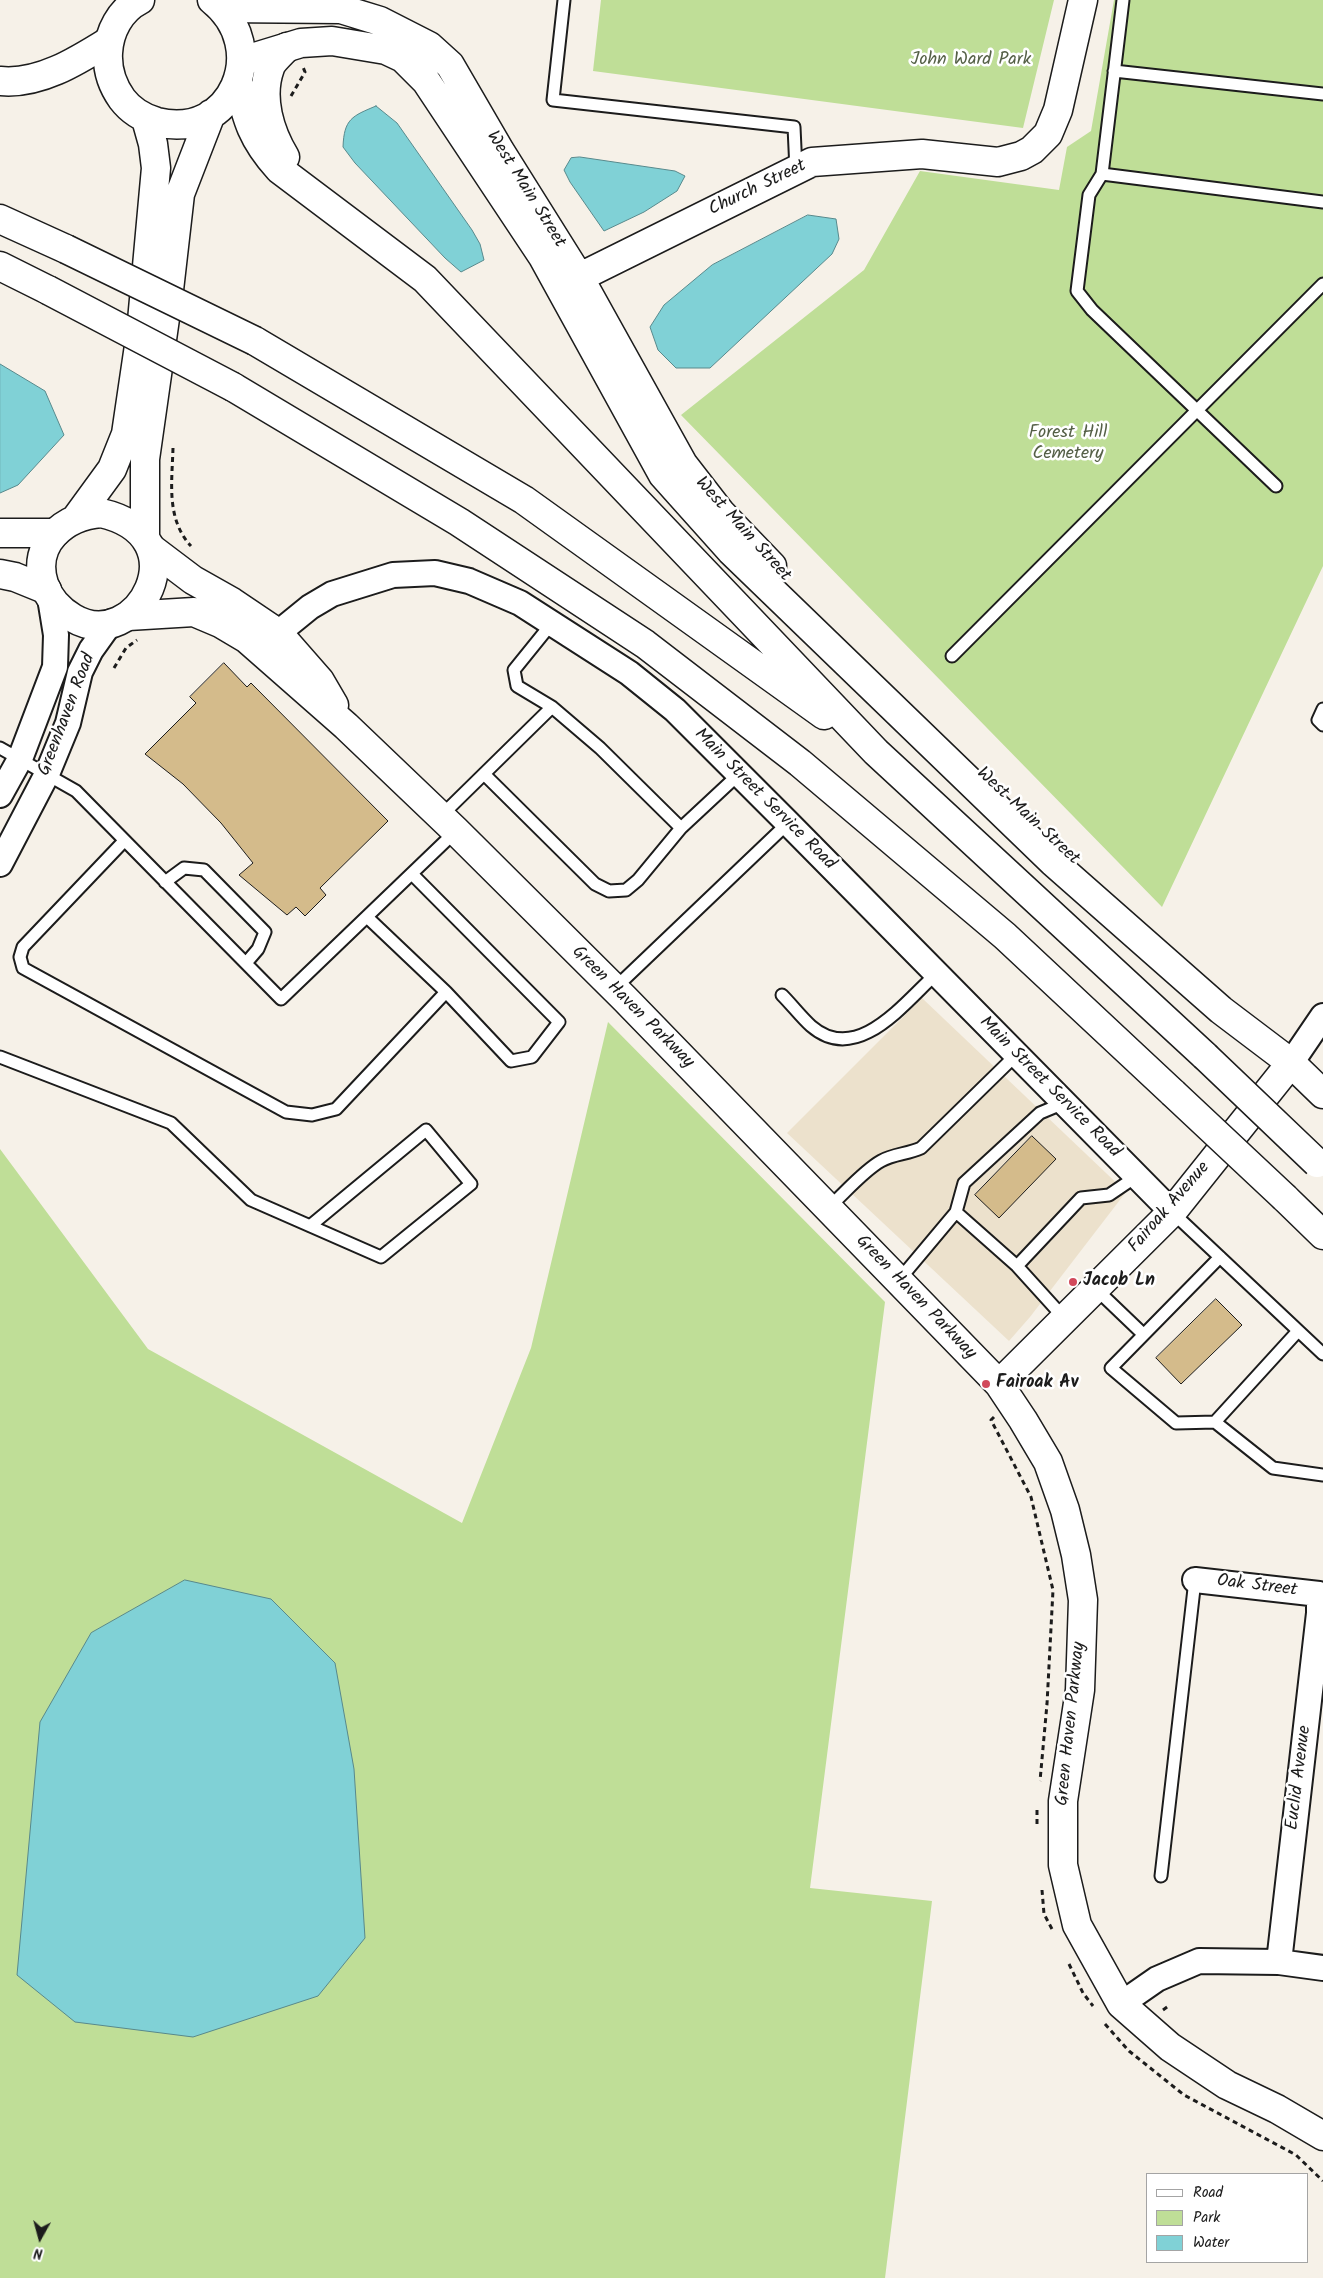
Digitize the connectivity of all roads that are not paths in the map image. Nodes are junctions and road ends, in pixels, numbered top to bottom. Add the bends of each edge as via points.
1 (564, 0) edge
2 (1083, 0) edge
3 (1123, 0) edge
4 (136, 1) edge
5 (214, 2) edge
6 (368, 8) edge
7 (109, 41) junction
8 (287, 47) junction
9 (1114, 71) junction
10 (240, 72) junction
11 (0, 81) edge
12 (1323, 94) edge
13 (211, 114) junction
14 (146, 119) junction
15 (796, 170) junction
16 (1102, 174) junction
17 (306, 190) junction
18 (1323, 202) edge
19 (0, 219) edge
20 (0, 266) edge
21 (0, 282) edge
22 (569, 283) junction
23 (1323, 284) edge
24 (48, 290) junction
25 (1198, 410) junction
26 (1276, 486) dead end
27 (77, 517) junction
28 (55, 532) junction
29 (0, 533) edge
30 (149, 544) junction
31 (0, 574) edge
32 (48, 592) junction
33 (552, 623) junction
34 (127, 625) junction
35 (278, 634) junction
36 (952, 656) dead end
37 (552, 707) junction
38 (1323, 709) edge
39 (1323, 725) edge
40 (346, 726) junction
41 (876, 752) junction
42 (10, 753) edge
43 (47, 774) junction
44 (484, 774) junction
45 (739, 774) junction
46 (0, 795) edge
47 (788, 823) junction
48 (449, 824) junction
49 (681, 828) junction
50 (124, 841) junction
51 (0, 864) edge
52 (412, 874) junction
53 (165, 882) junction
54 (367, 917) junction
55 (246, 963) junction
56 (936, 974) junction
57 (614, 989) junction
58 (446, 992) junction
59 (782, 995) dead end
60 (1323, 1016) edge
61 (1016, 1055) junction
62 (0, 1057) edge
63 (1290, 1063) junction
64 (1323, 1094) edge
65 (1064, 1103) junction
66 (1320, 1166) edge
67 (1137, 1176) junction
68 (828, 1208) junction
69 (956, 1212) junction
70 (1172, 1212) junction
71 (310, 1226) junction
72 (1323, 1235) edge
73 (1220, 1258) junction
74 (1017, 1266) junction
75 (900, 1280) junction
76 (1096, 1289) junction
77 (1066, 1319) junction
78 (1298, 1331) junction
79 (1143, 1334) junction
80 (1323, 1354) edge
81 (999, 1384) junction
82 (1215, 1422) junction
83 (1323, 1475) edge
84 (1195, 1580) joint
85 (1320, 1590) joint
86 (1161, 1876) dead end
87 (1279, 1962) junction
88 (1323, 1968) edge
89 (1113, 2013) junction
90 (1323, 2136) edge

1 - 15 lane via 552,100 794,127
2 - 15 main road, Church Street via 1058,110 1048,134 1032,150 998,162 922,154 812,162
3 - 9 lane
4 - 7 main road via 118,20
5 - 6 main road, West Main Street
5 - 10 main road via 232,21 240,40
6 - 22 main road, West Main Street via 380,21 429,46 450,65 500,151
7 - 11 main road via 39,77 17,83
7 - 14 main road via 107,64 113,87 127,105
8 - 10 main road, West Main Street
8 - 17 main road via 270,67 267,111 273,137
8 - 22 main road, West Main Street via 332,41 386,50 403,58 426,80 543,257
9 - 12 lane
9 - 16 lane
10 - 13 main road via 227,100
10 - 17 main road via 248,123 262,150 279,169
13 - 14 main road via 192,123 169,125
13 - 30 main road, Greenhaven Road via 180,194 145,459
14 - 27 main road, Greenhaven Road via 154,144 156,168 141,332 126,434 112,469
15 - 22 main road, Church Street
16 - 18 lane
16 - 25 lane via 1089,195 1077,290 1092,310
17 - 41 main road via 425,279
19 - 41 main road, bridge via 256,342 524,500
20 - 24 main road
21 - 24 main road
22 - 63 main road, West Main Street via 663,475 731,551 1053,862 1221,1010
23 - 25 lane
24 - 72 main road, bridge via 233,387 459,522 645,644 800,762 1005,936
25 - 26 lane
25 - 36 lane
27 - 28 main road, Greenhaven Road
27 - 30 main road, Greenhaven Road via 102,513 118,517 134,525
28 - 29 main road
28 - 32 main road, Greenhaven Road via 42,564
30 - 34 main road, Greenhaven Road via 154,568 152,583
30 - 35 main road via 193,580
31 - 32 main road
32 - 34 main road via 62,611 77,620
32 - 42 street, Greenhaven Road via 56,635 55,667
33 - 35 street, Main Street Service Road via 520,603 469,581 435,573 410,574 393,575 332,594 302,612
33 - 37 lane via 514,670 517,686
33 - 45 street, Main Street Service Road via 629,673 675,710
34 - 40 main road via 194,612 247,639
34 - 43 street, Greenhaven Road via 91,650 80,672 68,723
35 - 40 main road via 320,681
37 - 44 lane
37 - 49 lane via 600,748
38 - 39 lane via 1318,720
40 - 48 main road, Green Haven Parkway
41 - 66 main road, bridge
42 - 43 lane
42 - 46 street, Greenhaven Road
43 - 50 lane via 76,792
43 - 51 street, Greenhaven Road
44 - 48 lane
44 - 49 lane via 595,884 609,891 626,890 638,880
45 - 47 street, Main Street Service Road
45 - 49 lane
47 - 56 street, Main Street Service Road
47 - 57 lane
48 - 52 lane
48 - 57 main road, Green Haven Parkway
50 - 53 lane
50 - 58 lane via 23,947 20,957 23,968 286,1112 312,1115 336,1109
52 - 54 lane
52 - 58 lane via 559,1022 532,1057 511,1061
53 - 55 lane
53 - 55 lane via 184,868 204,870 264,932 258,949
54 - 55 lane via 281,999
54 - 58 lane
56 - 59 lane via 876,1029 857,1039 835,1039 812,1027
56 - 61 street, Main Street Service Road
57 - 68 main road, Green Haven Parkway
60 - 63 street, Fairoak Avenue
61 - 65 street, Main Street Service Road
61 - 68 lane via 921,1148 878,1162
62 - 71 lane via 171,1123 251,1200
63 - 64 main road, West Main Street
63 - 70 main road, Fairoak Avenue
65 - 67 street, Main Street Service Road
65 - 69 lane via 1040,1113 964,1183
67 - 70 street, Main Street Service Road
67 - 74 lane via 1110,1195 1081,1198
68 - 75 main road, Green Haven Parkway
69 - 74 lane
69 - 75 lane
70 - 73 lane
70 - 76 main road, Fairoak Avenue
71 - 71 lane via 381,1257 471,1184 426,1130
73 - 78 lane
73 - 79 lane
74 - 77 lane
75 - 81 main road, Green Haven Parkway
76 - 77 main road, Fairoak Avenue
76 - 79 lane
77 - 81 main road, Fairoak Avenue
78 - 80 lane
78 - 82 lane
79 - 82 lane via 1111,1368 1176,1423
81 - 89 main road, Green Haven Parkway via 1048,1462 1076,1555 1083,1600 1080,1680 1063,1801 1063,1865 1077,1925
82 - 83 lane via 1273,1468
84 - 85 street, Oak Street
84 - 86 lane
85 - 87 street, Euclid Avenue via 1311,1718
87 - 88 street
87 - 89 street via 1199,1961 1157,1980
89 - 90 main road, Green Haven Parkway via 1226,2085 1277,2108

